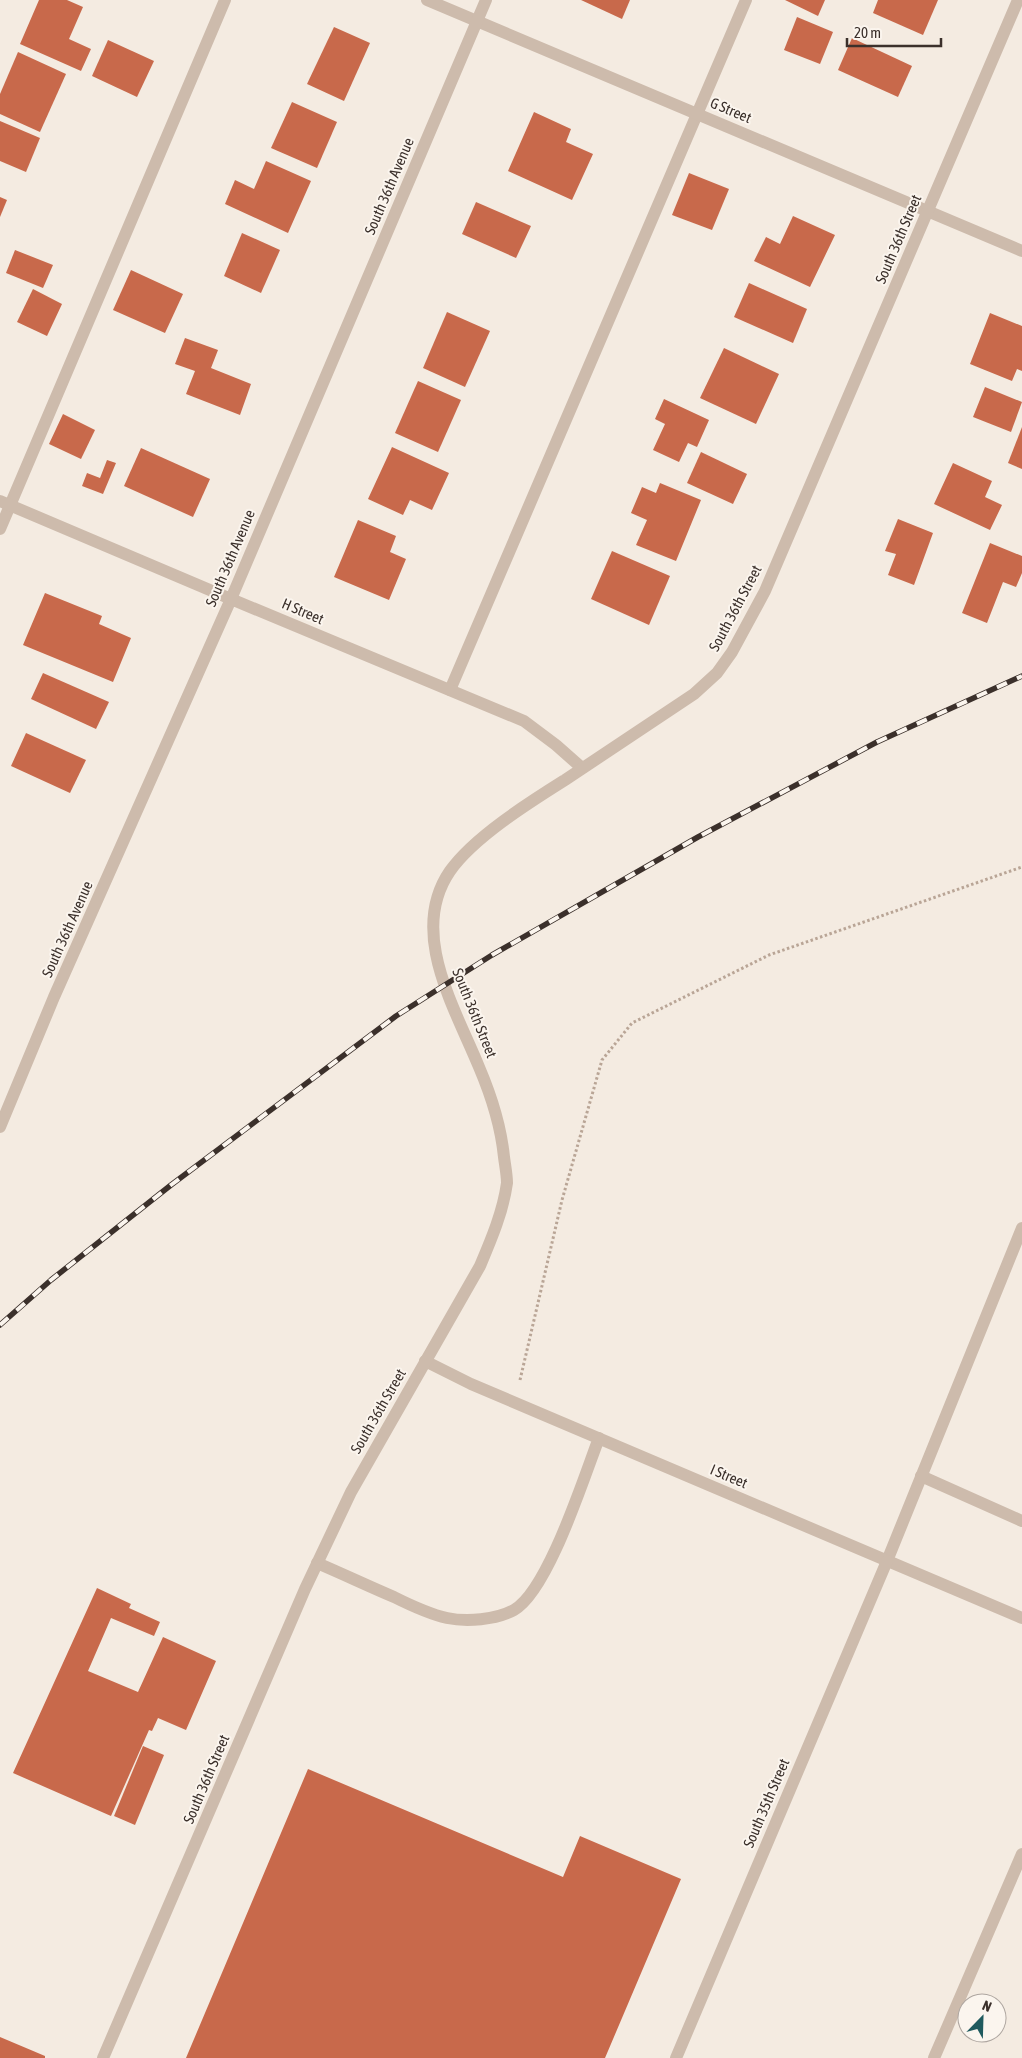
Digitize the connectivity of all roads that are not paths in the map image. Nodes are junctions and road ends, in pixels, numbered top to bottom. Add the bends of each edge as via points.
1 (225, 0) edge
2 (427, 0) edge
3 (486, 0) edge
4 (746, 0) edge
5 (1018, 0) edge
6 (477, 21) junction
7 (697, 114) junction
8 (928, 212) junction
9 (1022, 251) edge
10 (5, 503) edge
11 (0, 529) edge
12 (231, 599) junction
13 (450, 690) junction
14 (582, 768) junction
15 (0, 1127) edge
16 (1022, 1228) edge
17 (425, 1361) junction
18 (599, 1438) junction
19 (921, 1476) junction
20 (1022, 1521) edge
21 (886, 1561) junction
22 (317, 1563) junction
23 (1022, 1618) edge
24 (1022, 1854) edge
25 (103, 2058) edge
26 (676, 2058) edge
27 (934, 2058) edge

1 - 10 street
2 - 6 street, G Street
3 - 6 street, South 36th Avenue
4 - 7 street
5 - 8 street, South 36th Street
6 - 7 street, G Street
6 - 12 street, South 36th Avenue
7 - 8 street, G Street
7 - 13 street
8 - 9 street, G Street
8 - 14 street, South 36th Street via 765,591 732,652 694,694
10 - 11 street
10 - 12 street, H Street
12 - 13 street, H Street
12 - 15 street, South 36th Avenue via 54,997
13 - 14 street, H Street via 524,721
14 - 17 street, South 36th Street via 520,809 464,854 450,872 434,910 433,936 441,977 480,1069 499,1126 507,1182 494,1235 480,1266
16 - 19 street, South 35th Street
17 - 18 street, I Street
17 - 22 street, South 36th Street via 351,1492
18 - 21 street, I Street
18 - 22 street via 562,1535 539,1583 515,1610 469,1620 447,1618 412,1606
19 - 20 street
19 - 21 street, South 35th Street
21 - 23 street, I Street
21 - 26 street, South 35th Street
22 - 25 street, South 36th Street
24 - 27 street

